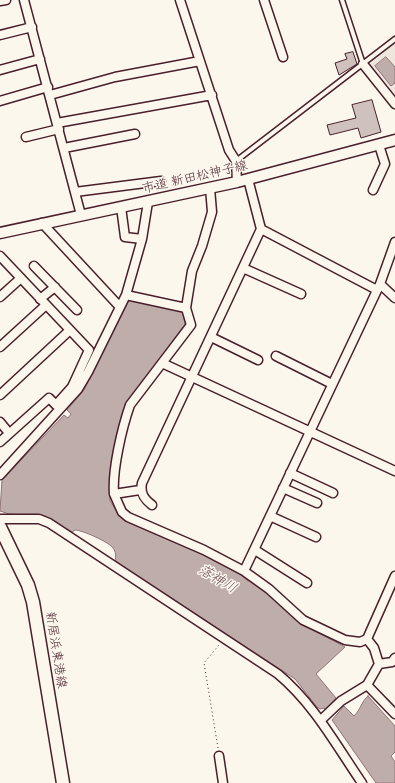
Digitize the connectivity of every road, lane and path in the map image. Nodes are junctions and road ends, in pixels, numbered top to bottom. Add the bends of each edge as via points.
1 (6, 0) edge
2 (24, 0) edge
3 (180, 0) edge
4 (264, 0) edge
5 (342, 0) edge
6 (0, 1) edge
7 (32, 27) junction
8 (0, 35) edge
9 (395, 38) edge
10 (283, 57) dead end
11 (40, 59) junction
12 (200, 61) junction
13 (363, 64) junction
14 (0, 70) edge
15 (49, 91) junction
16 (212, 95) junction
17 (0, 100) edge
18 (395, 104) edge
19 (58, 126) junction
20 (135, 134) dead end
21 (26, 137) dead end
22 (395, 140) edge
23 (378, 145) junction
24 (64, 148) junction
25 (236, 161) junction
26 (248, 179) junction
27 (160, 181) dead end
28 (237, 182) junction
29 (210, 188) junction
30 (373, 190) dead end
31 (75, 192) junction
32 (148, 202) junction
33 (121, 207) junction
34 (81, 215) junction
35 (42, 223) junction
36 (261, 229) junction
37 (0, 233) edge
38 (142, 239) junction
39 (395, 242) edge
40 (0, 256) edge
41 (388, 260) junction
42 (34, 266) dead end
43 (395, 266) edge
44 (243, 268) junction
45 (21, 278) junction
46 (54, 287) junction
47 (379, 287) junction
48 (301, 294) dead end
49 (126, 295) junction
50 (0, 297) edge
51 (395, 298) edge
52 (40, 299) junction
53 (46, 305) junction
54 (119, 306) junction
55 (186, 308) junction
56 (77, 310) dead end
57 (70, 330) junction
58 (211, 337) junction
59 (0, 347) edge
60 (276, 356) dead end
61 (258, 360) dead end
62 (162, 363) junction
63 (193, 376) junction
64 (332, 384) junction
65 (0, 395) edge
66 (0, 422) edge
67 (310, 431) junction
68 (10, 432) junction
69 (0, 442) edge
70 (395, 471) edge
71 (290, 474) junction
72 (0, 475) edge
73 (283, 488) junction
74 (140, 490) junction
75 (333, 493) dead end
76 (114, 494) junction
77 (317, 503) dead end
78 (152, 504) dead end
79 (270, 516) junction
80 (0, 519) edge
81 (0, 527) edge
82 (316, 537) dead end
83 (255, 550) junction
84 (244, 571) junction
85 (395, 575) edge
86 (307, 583) dead end
87 (367, 639) junction
88 (225, 646) dead end
89 (395, 658) edge
90 (378, 664) junction
91 (367, 685) junction
92 (395, 714) edge
93 (325, 717) junction
94 (219, 756) joint
95 (63, 783) edge
96 (223, 783) edge
97 (362, 783) edge

1 - 6 street
2 - 7 street
3 - 12 street
4 - 10 street
5 - 13 lane
7 - 8 street
7 - 11 street
9 - 13 lane
11 - 14 street
11 - 15 street
12 - 15 street
12 - 16 street
13 - 18 street
13 - 25 lane
15 - 17 street
15 - 19 street
16 - 19 street
16 - 25 street via 229,150
19 - 21 street
19 - 24 street
20 - 24 street
22 - 23 street, 市道 新田松神子線
23 - 26 street, 市道 新田松神子線
23 - 30 street via 385,164
24 - 31 street
25 - 28 street
26 - 28 street, 市道 新田松神子線
26 - 36 street
27 - 31 street
28 - 29 street, 市道 新田松神子線
29 - 32 street, 市道 新田松神子線
29 - 55 street via 212,212 192,271
31 - 34 street
32 - 33 street, 市道 新田松神子線
32 - 38 street
33 - 34 street, 市道 新田松神子線
33 - 38 street via 125,237
34 - 35 street, 市道 新田松神子線
35 - 37 street, 市道 新田松神子線
35 - 54 street
36 - 44 street
36 - 47 street
38 - 49 street
39 - 41 street
40 - 45 street
41 - 43 street
41 - 47 street
42 - 46 street
44 - 48 street
44 - 58 street
45 - 50 street
45 - 52 street
46 - 52 street
46 - 56 street
47 - 51 street
47 - 64 street
49 - 54 street
49 - 55 street
52 - 53 street
53 - 57 street
53 - 59 street
54 - 72 street via 78,389
55 - 62 street via 191,325
57 - 65 street
57 - 68 street via 89,350 72,386 56,406 49,398
58 - 61 street
58 - 63 street
60 - 64 street
62 - 63 street
62 - 76 street via 130,405 114,478
63 - 67 street
63 - 74 street
64 - 67 street
66 - 68 street
67 - 70 street
67 - 71 street
68 - 69 street
71 - 73 street
71 - 75 street
73 - 77 street
73 - 79 street
74 - 76 street
74 - 78 street
76 - 84 street via 122,512 128,517 204,550
79 - 82 street
79 - 83 street
80 - 93 street via 39,519 49,523 278,674
81 - 95 main road, 新居浜東港線 via 34,602
83 - 84 street
83 - 86 street
84 - 87 street via 269,589 303,620 345,640 360,642
85 - 87 street
87 - 90 street via 374,648
88 - 94 path via 220,644 204,663
89 - 90 street via 392,662
90 - 91 street
91 - 92 street
91 - 93 street via 341,701
93 - 97 street via 330,737
94 - 96 street

